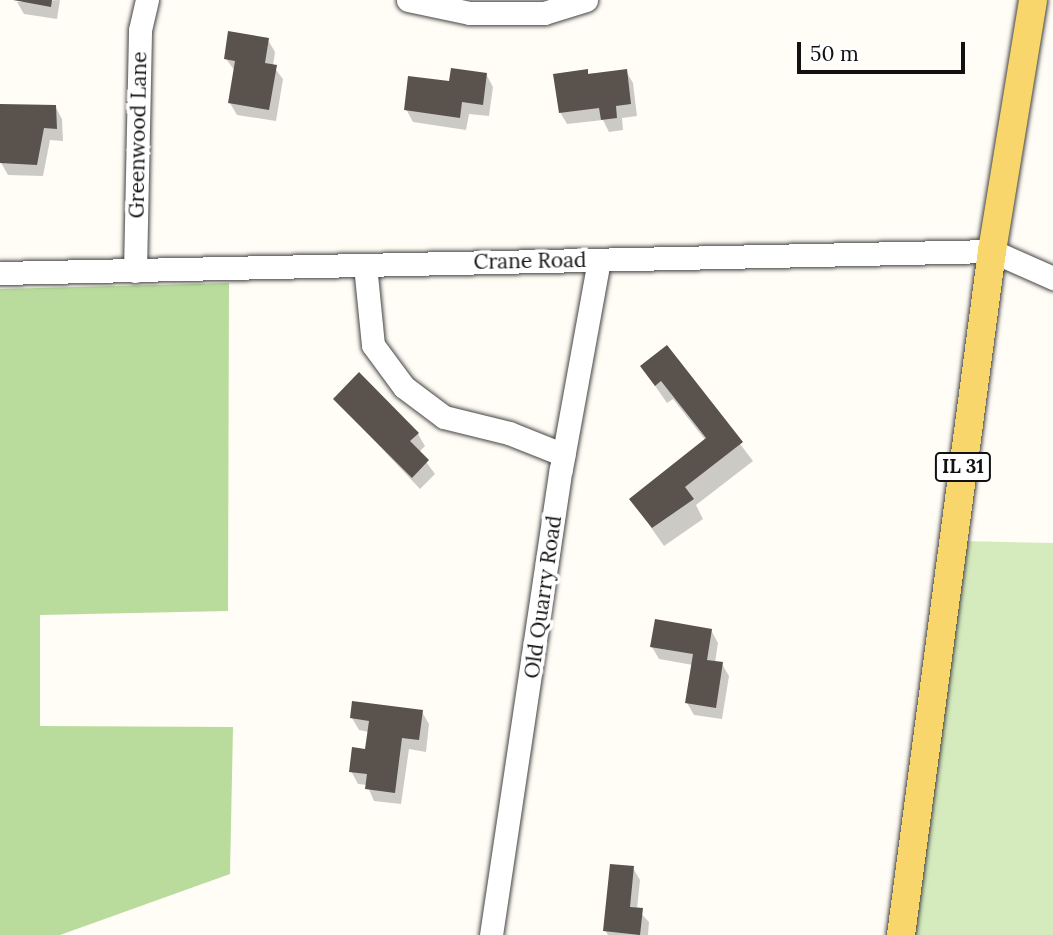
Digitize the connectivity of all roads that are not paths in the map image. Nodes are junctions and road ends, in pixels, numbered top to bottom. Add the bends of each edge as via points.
1 (147, 0) edge
2 (408, 0) edge
3 (586, 0) edge
4 (1033, 0) edge
5 (992, 251) junction
6 (599, 260) junction
7 (365, 265) junction
8 (135, 271) junction
9 (0, 273) edge
10 (1053, 278) edge
11 (564, 455) junction
12 (491, 935) edge
13 (901, 935) edge

1 - 8 street, Greenwood Lane via 140,30
2 - 3 street via 470,13 544,13
4 - 5 main road, IL 31
5 - 6 street, Crane Road
5 - 10 street, Crane Road
5 - 13 main road, IL 31
6 - 7 street, Crane Road
6 - 11 street, Old Quarry Road
7 - 8 street, Crane Road
7 - 11 street via 373,345 404,387 444,417 509,433
8 - 9 street, Crane Road
11 - 12 street, Old Quarry Road

